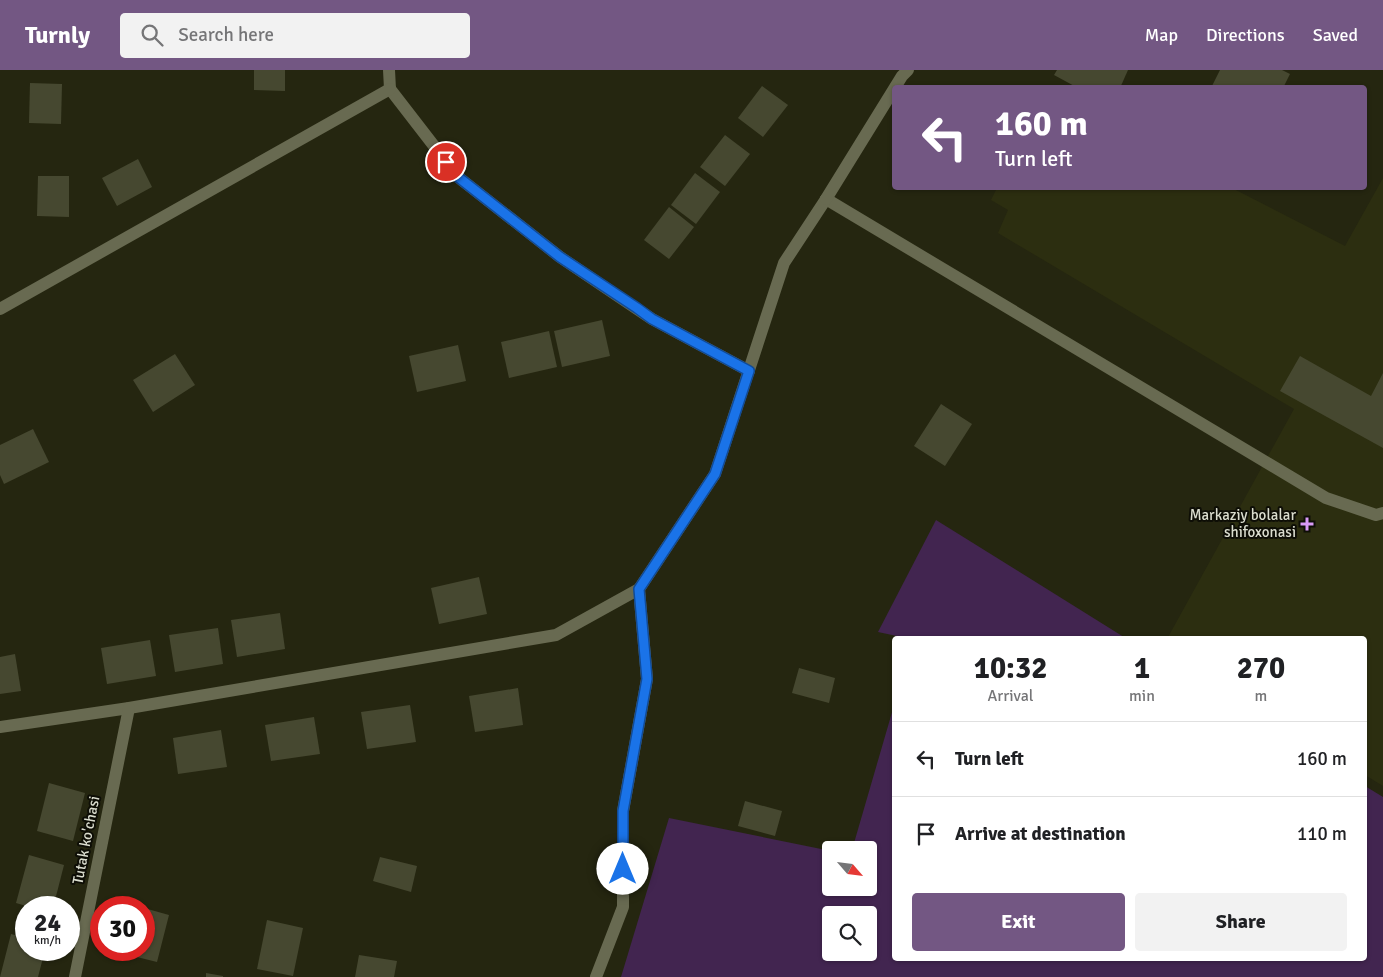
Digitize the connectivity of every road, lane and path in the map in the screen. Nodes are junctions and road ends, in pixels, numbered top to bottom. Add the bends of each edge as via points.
1 (389, 70) edge
2 (908, 70) edge
3 (896, 85) edge
4 (390, 89) junction
5 (892, 92) edge
6 (826, 199) junction
7 (0, 309) edge
8 (749, 371) junction
9 (1383, 513) edge
10 (639, 589) junction
11 (129, 708) junction
12 (0, 726) edge
13 (75, 977) edge
14 (596, 977) edge

1 - 4 street
2 - 3 street
4 - 7 street
4 - 8 street via 458,177 560,257 652,319
5 - 6 street
6 - 8 street via 784,263
6 - 9 street via 1326,498 1376,515
8 - 10 street via 715,474
10 - 11 street via 556,635
10 - 14 street via 647,679 623,811 623,907
11 - 12 street
11 - 13 street, Tutak ko'chasi

